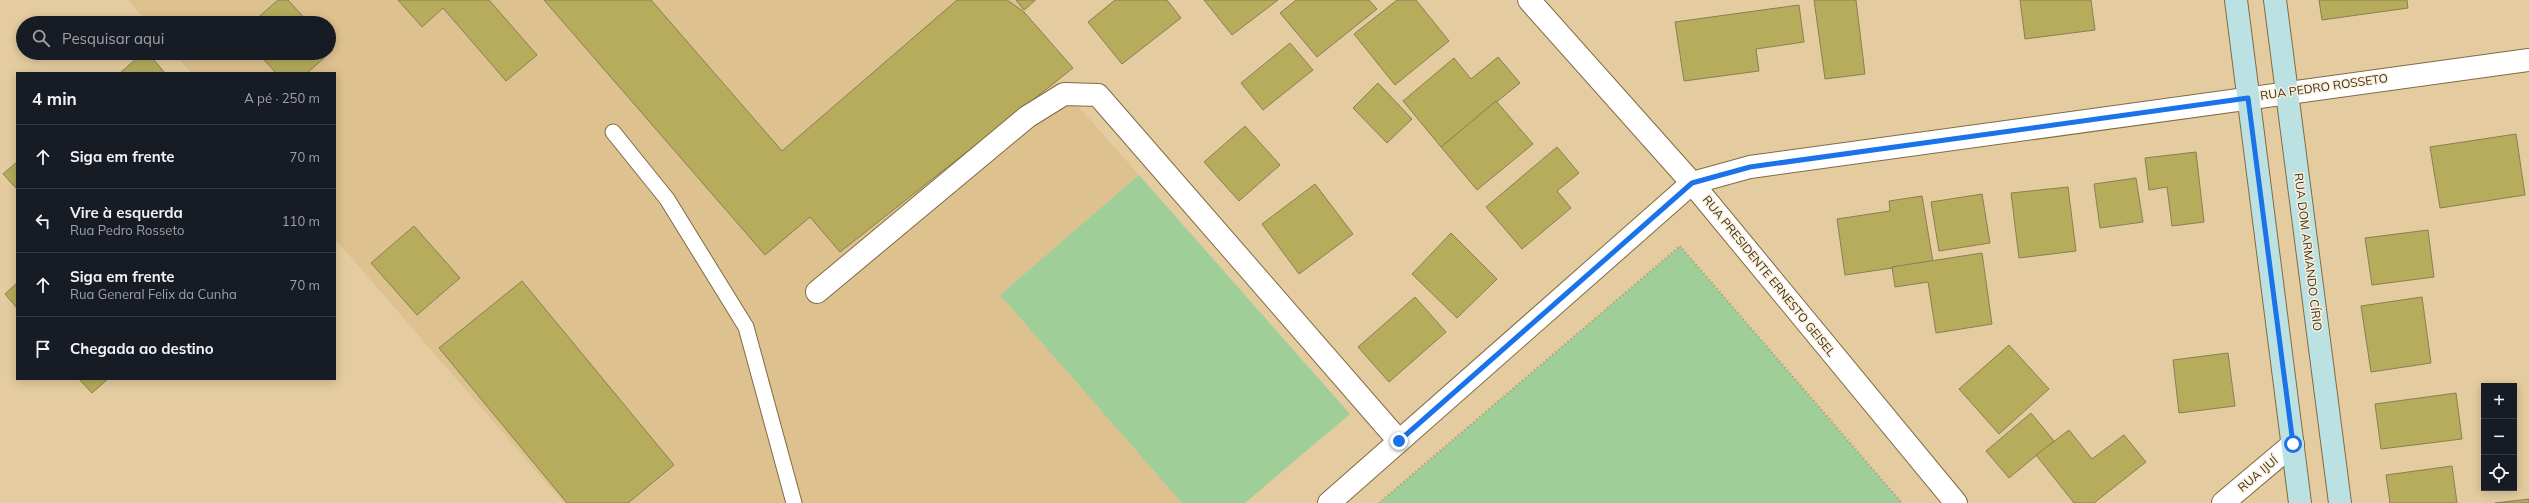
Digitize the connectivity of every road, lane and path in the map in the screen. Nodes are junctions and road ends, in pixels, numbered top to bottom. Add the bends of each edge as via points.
1 (1529, 0) edge
2 (2236, 0) edge
3 (2275, 0) edge
4 (2529, 60) edge
5 (2287, 92) junction
6 (2248, 98) junction
7 (613, 132) dead end
8 (1692, 183) junction
9 (818, 292) dead end
10 (1399, 441) junction
11 (2293, 444) junction
12 (794, 503) edge
13 (1329, 503) edge
14 (1380, 503) edge
15 (1902, 503) edge
16 (1956, 503) edge
17 (2223, 503) edge
18 (2300, 503) edge
19 (2340, 503) edge

1 - 8 street, RUA PRESIDENTE ERNESTO GEISEL
2 - 6 street
3 - 5 street, RUA DOM ARMANDO CÍRIO
4 - 5 street, RUA PEDRO ROSSETO
5 - 6 street, RUA PEDRO ROSSETO
5 - 19 street, RUA DOM ARMANDO CÍRIO
6 - 8 street, RUA PEDRO ROSSETO via 1750,167
6 - 11 street
7 - 12 lane via 667,199 746,327
8 - 10 street
8 - 16 street, RUA PRESIDENTE ERNESTO GEISEL
9 - 10 street via 1027,117 1064,94 1098,95
10 - 13 street
11 - 17 street, RUA IJUÍ
11 - 18 street
14 - 15 path via 1680,246

